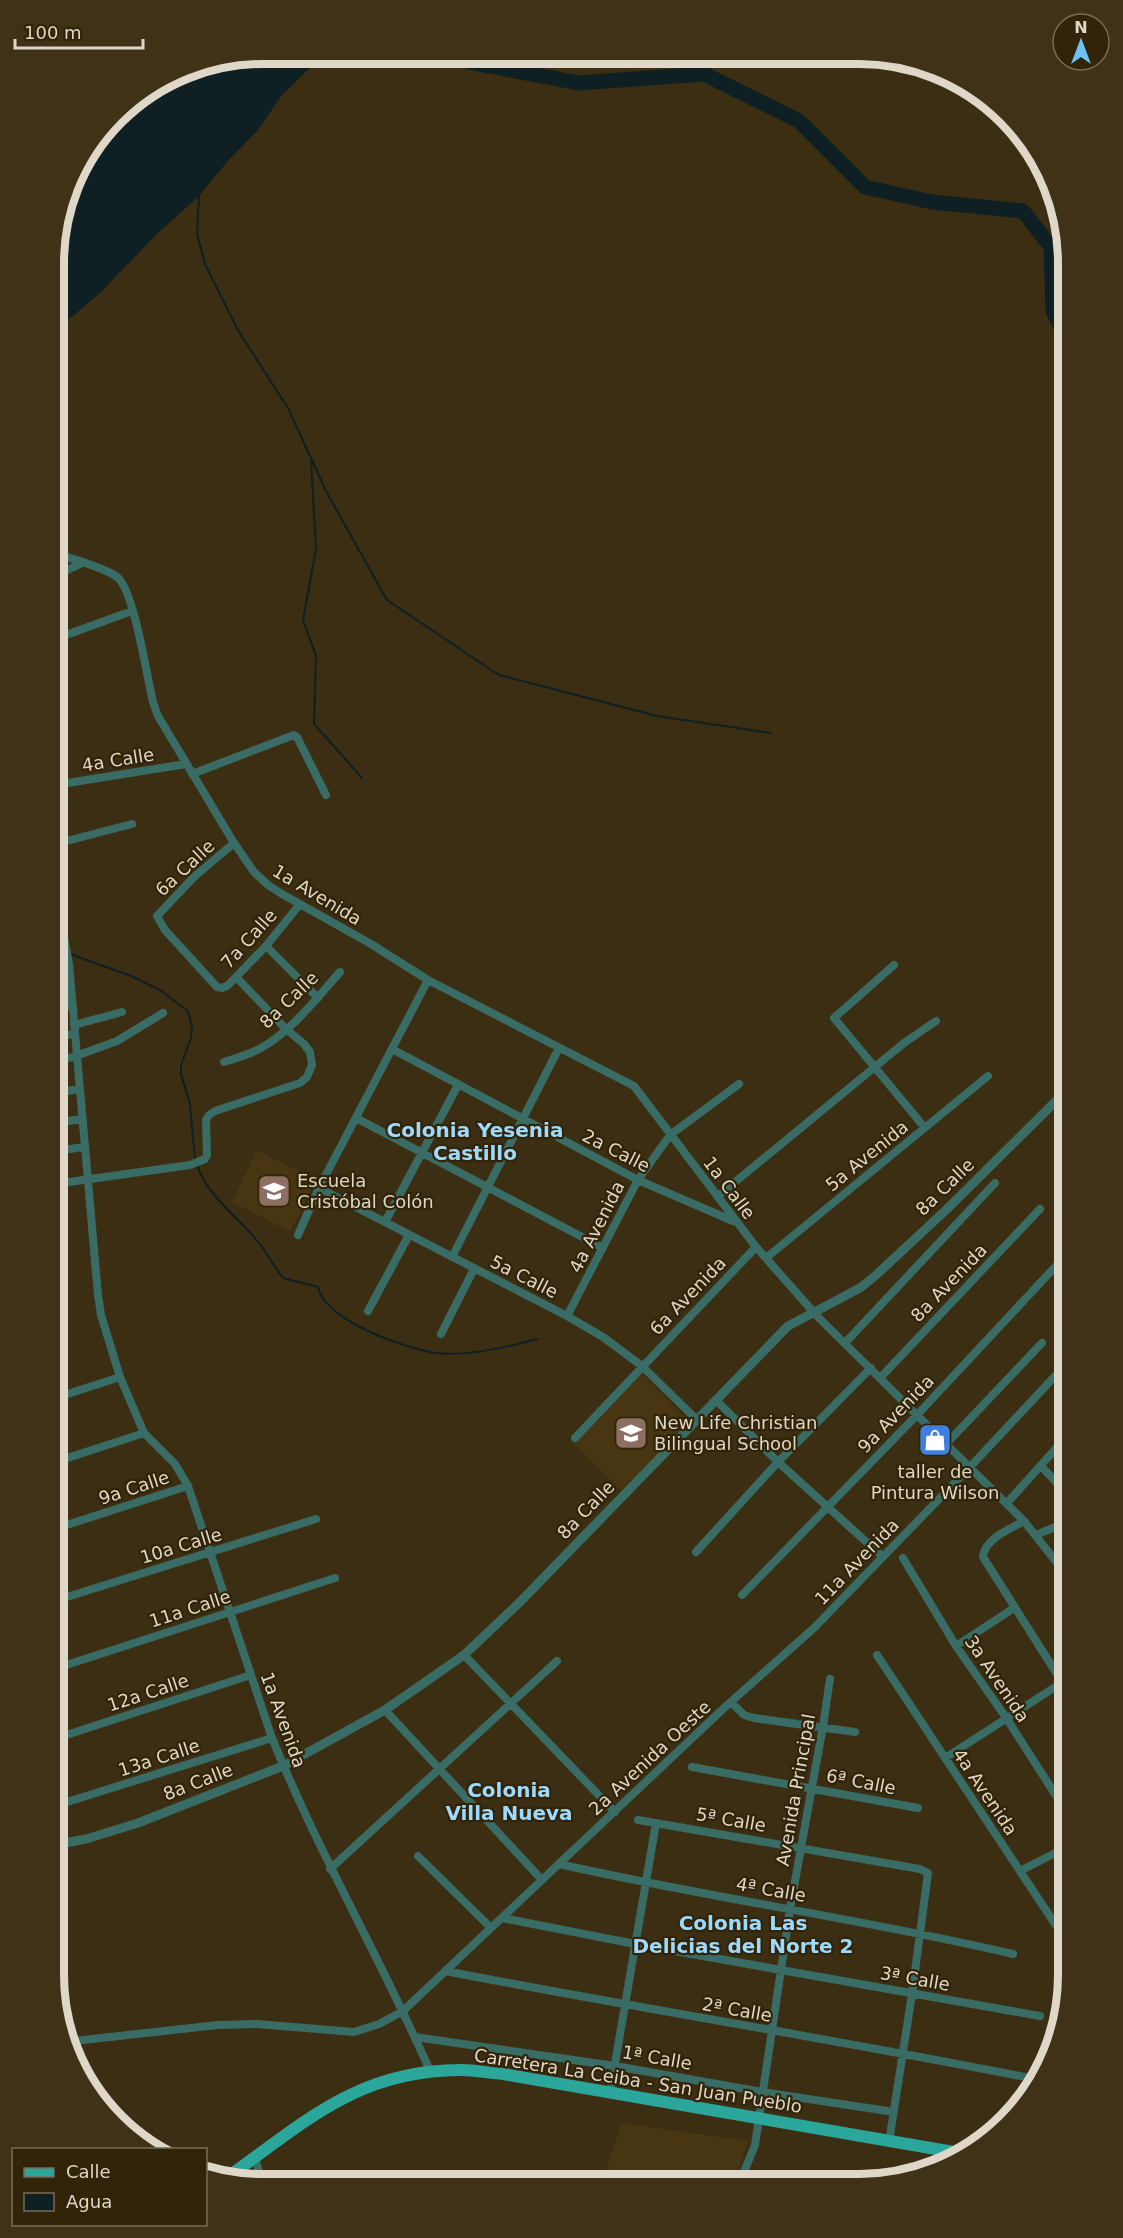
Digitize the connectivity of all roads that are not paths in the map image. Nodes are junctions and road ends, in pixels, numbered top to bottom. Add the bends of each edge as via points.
1 (65, 556) edge
2 (82, 563) junction
3 (65, 571) edge
4 (132, 611) junction
5 (65, 635) edge
6 (186, 764) junction
7 (192, 774) junction
8 (65, 783) edge
9 (326, 795) dead end
10 (132, 824) dead end
11 (65, 841) edge
12 (234, 843) junction
13 (300, 904) junction
14 (65, 935) edge
15 (266, 946) junction
16 (894, 964) dead end
17 (340, 972) dead end
18 (70, 976) junction
19 (65, 977) edge
20 (236, 977) junction
21 (428, 980) junction
22 (217, 987) joint
23 (318, 998) junction
24 (72, 1005) junction
25 (65, 1006) edge
26 (123, 1012) dead end
27 (163, 1013) dead end
28 (936, 1021) dead end
29 (286, 1029) junction
30 (74, 1030) junction
31 (65, 1033) edge
32 (559, 1048) junction
33 (392, 1049) junction
34 (76, 1056) junction
35 (65, 1059) edge
36 (225, 1062) dead end
37 (875, 1067) junction
38 (988, 1076) dead end
39 (739, 1084) dead end
40 (458, 1085) junction
41 (79, 1089) junction
42 (65, 1091) edge
43 (1058, 1099) edge
44 (356, 1118) junction
45 (82, 1119) junction
46 (523, 1119) junction
47 (64, 1122) edge
48 (925, 1128) junction
49 (670, 1135) junction
50 (84, 1147) junction
51 (64, 1150) edge
52 (422, 1154) junction
53 (87, 1179) junction
54 (638, 1180) junction
55 (64, 1183) edge
56 (996, 1183) dead end
57 (488, 1187) junction
58 (319, 1188) junction
59 (718, 1196) junction
60 (1040, 1209) dead end
61 (385, 1222) junction
62 (735, 1222) junction
63 (298, 1235) dead end
64 (409, 1235) junction
65 (756, 1247) junction
66 (603, 1248) junction
67 (452, 1257) junction
68 (766, 1258) junction
69 (1058, 1264) edge
70 (474, 1269) junction
71 (368, 1311) dead end
72 (814, 1312) junction
73 (567, 1316) junction
74 (441, 1334) dead end
75 (845, 1342) junction
76 (1042, 1343) dead end
77 (642, 1366) junction
78 (871, 1368) junction
79 (1058, 1373) edge
80 (120, 1377) junction
81 (881, 1377) junction
82 (64, 1395) edge
83 (716, 1401) junction
84 (918, 1414) junction
85 (696, 1419) junction
86 (144, 1433) junction
87 (574, 1437) dead end
88 (947, 1443) junction
89 (1058, 1447) edge
90 (64, 1459) edge
91 (778, 1462) junction
92 (971, 1466) junction
93 (1041, 1466) junction
94 (1058, 1484) edge
95 (188, 1486) junction
96 (1007, 1503) junction
97 (827, 1506) junction
98 (316, 1519) dead end
99 (1024, 1521) junction
100 (64, 1526) edge
101 (1058, 1526) edge
102 (1036, 1535) junction
103 (210, 1552) junction
104 (696, 1552) dead end
105 (883, 1557) junction
106 (903, 1558) dead end
107 (1058, 1564) edge
108 (335, 1578) dead end
109 (742, 1595) dead end
110 (64, 1598) edge
111 (1014, 1608) junction
112 (231, 1612) junction
113 (814, 1628) joint
114 (956, 1646) junction
115 (877, 1654) dead end
116 (464, 1655) junction
117 (557, 1661) dead end
118 (64, 1667) edge
119 (1058, 1671) edge
120 (251, 1676) junction
121 (830, 1679) dead end
122 (1058, 1686) edge
123 (731, 1702) junction
124 (510, 1704) junction
125 (384, 1710) junction
126 (1007, 1719) junction
127 (823, 1726) junction
128 (855, 1732) dead end
129 (64, 1736) edge
130 (272, 1738) junction
131 (945, 1758) junction
132 (283, 1766) junction
133 (692, 1767) dead end
134 (439, 1769) junction
135 (812, 1789) junction
136 (1058, 1799) edge
137 (64, 1803) edge
138 (918, 1808) dead end
139 (615, 1812) junction
140 (638, 1820) dead end
141 (656, 1823) junction
142 (64, 1843) edge
143 (801, 1848) junction
144 (1058, 1852) edge
145 (418, 1856) dead end
146 (559, 1864) junction
147 (330, 1869) junction
148 (1020, 1871) junction
149 (542, 1880) junction
150 (645, 1884) junction
151 (790, 1909) junction
152 (502, 1918) junction
153 (491, 1928) junction
154 (1058, 1929) edge
155 (921, 1933) junction
156 (635, 1944) junction
157 (1013, 1954) dead end
158 (781, 1970) junction
159 (445, 1971) junction
160 (912, 1994) junction
161 (625, 2006) junction
162 (403, 2011) junction
163 (1040, 2016) dead end
164 (771, 2031) junction
165 (415, 2037) junction
166 (76, 2041) edge
167 (904, 2053) junction
168 (615, 2066) junction
169 (430, 2071) junction
170 (1025, 2077) dead end
171 (762, 2092) junction
172 (610, 2093) junction
173 (894, 2112) junction
174 (759, 2118) junction
175 (889, 2142) junction
176 (950, 2152) edge
177 (255, 2158) junction
178 (235, 2172) edge
179 (260, 2174) edge
180 (743, 2174) edge

1 - 2 street, 1a Avenida
2 - 3 street
2 - 4 street, 1a Avenida via 118,578 126,589
4 - 5 street
4 - 6 street, 1a Avenida via 153,702
6 - 7 street, 1a Avenida
6 - 8 street, 4a Calle
7 - 9 street via 294,735
7 - 12 street, 1a Avenida
10 - 11 street
12 - 13 street, 1a Avenida via 264,882
12 - 22 street, 6a Calle via 157,916
13 - 15 street, 7a Calle
13 - 21 street, 1a Avenida
14 - 18 street, 1a Avenida
15 - 20 street, 7a Calle
15 - 23 street
16 - 37 street via 834,1018
17 - 23 street, 8a Calle
18 - 19 street
18 - 24 street, 1a Avenida
20 - 22 street, 7a Calle via 227,986
20 - 29 street
21 - 32 street, 1a Calle
21 - 33 street
23 - 29 street, 8a Calle
24 - 25 street
24 - 30 street, 1a Avenida
26 - 30 street
27 - 34 street via 117,1041
28 - 37 street
29 - 36 street, 8a Calle via 262,1048
29 - 53 street via 310,1052 312,1065 307,1077 300,1083 209,1115 207,1155 201,1161
30 - 31 street
30 - 34 street, 1a Avenida
32 - 46 street
32 - 49 street, 1a Calle via 634,1086
33 - 40 street, 2a Calle
33 - 44 street
34 - 35 street
34 - 41 street, 1a Avenida
37 - 48 street
37 - 59 street
38 - 48 street, 5a Avenida
39 - 49 street, 4a Avenida
40 - 46 street, 2a Calle
40 - 52 street
41 - 42 street
41 - 45 street, 1a Avenida
43 - 72 street, 8a Calle via 875,1276
44 - 52 street
44 - 58 street
45 - 47 street
45 - 50 street, 1a Avenida
46 - 54 street, 2a Calle
46 - 57 street
48 - 68 street, 5a Avenida
49 - 54 street, 4a Avenida
49 - 59 street, 1a Calle
50 - 51 street
50 - 53 street, 1a Avenida
52 - 57 street
52 - 61 street
53 - 55 street
53 - 80 street, 1a Avenida via 101,1315
54 - 62 street, 2a Calle
54 - 66 street, 4a Avenida
56 - 75 street
57 - 66 street
57 - 67 street
58 - 61 street, 5a Calle
58 - 63 street
59 - 62 street, 1a Calle
60 - 81 street, 8a Avenida
61 - 64 street, 5a Calle
62 - 65 street, 1a Calle
64 - 67 street, 5a Calle
64 - 71 street
65 - 68 street, 1a Calle
65 - 77 street, 6a Avenida
66 - 73 street, 4a Avenida
67 - 70 street, 5a Calle
68 - 72 street, 1a Calle
69 - 84 street, 9a Avenida
70 - 73 street, 5a Calle
70 - 74 street
72 - 75 street, 1a Calle
72 - 83 street, 8a Calle via 788,1326
73 - 77 street, 5a Calle
75 - 78 street, 1a Calle
76 - 88 street
77 - 85 street, 5a Calle
77 - 87 street
78 - 81 street, 1a Calle
78 - 91 street
79 - 92 street, 11a Avenida
80 - 82 street
80 - 86 street, 1a Avenida
81 - 84 street, 1a Calle
83 - 85 street, 8a Calle
83 - 91 street
84 - 88 street, 1a Calle
84 - 97 street, 9a Avenida
85 - 116 street, 8a Calle
86 - 90 street
86 - 95 street, 1a Avenida via 175,1464
88 - 92 street, 1a Calle
89 - 93 street
91 - 97 street
91 - 104 street
92 - 96 street
92 - 105 street, 11a Avenida
93 - 94 street
93 - 96 street
95 - 100 street, 9a Calle
95 - 103 street, 1a Avenida
96 - 99 street
97 - 105 street
97 - 109 street, 9a Avenida
98 - 103 street, 10a Calle
99 - 102 street
99 - 111 street via 988,1543 983,1553
101 - 102 street
102 - 107 street
103 - 110 street, 10a Calle
103 - 112 street, 1a Avenida
105 - 113 street, 11a Avenida
106 - 114 street, 3a Avenida
108 - 112 street, 11a Calle
111 - 114 street
111 - 119 street
112 - 118 street, 11a Calle
112 - 120 street, 1a Avenida
113 - 123 street, 2a Avenida Oeste
114 - 126 street, 3a Avenida
115 - 131 street, 4a Avenida
116 - 124 street
116 - 125 street, 8a Calle
117 - 124 street
120 - 129 street, 12a Calle
120 - 130 street, 1a Avenida
121 - 127 street, Avenida Principal
122 - 126 street
123 - 127 street via 744,1715 754,1718
123 - 139 street, 2a Avenida Oeste
124 - 134 street
124 - 139 street
125 - 132 street, 8a Calle
125 - 134 street
126 - 131 street
126 - 136 street, 3a Avenida
127 - 128 street
127 - 135 street, Avenida Principal
130 - 132 street, 1a Avenida
130 - 137 street, 13a Calle
131 - 148 street, 4a Avenida
132 - 142 street, 8a Calle via 138,1823
132 - 147 street, 1a Avenida
133 - 135 street, 6ª Calle
134 - 147 street
134 - 149 street
135 - 138 street, 6ª Calle
135 - 143 street, Avenida Principal
139 - 146 street, 2a Avenida Oeste
140 - 141 street, 5ª Calle
141 - 143 street, 5ª Calle
141 - 150 street
143 - 151 street, Avenida Principal
143 - 155 street, 5ª Calle via 924,1870 928,1878
144 - 148 street
145 - 153 street
146 - 149 street, 2a Avenida Oeste
146 - 150 street, 4ª Calle
147 - 162 street, 1a Avenida
148 - 154 street, 4a Avenida
149 - 152 street, 2a Avenida Oeste
150 - 151 street, 4ª Calle
150 - 156 street
151 - 155 street, 4ª Calle
151 - 158 street, Avenida Principal
152 - 153 street, 2a Avenida Oeste
152 - 156 street, 3ª Calle
153 - 159 street, 2a Avenida Oeste
155 - 157 street, 4ª Calle
155 - 160 street
156 - 158 street, 3ª Calle
156 - 161 street
158 - 160 street, 3ª Calle
158 - 164 street, Avenida Principal
159 - 161 street, 2ª Calle
159 - 162 street, 2a Avenida Oeste
160 - 163 street, 3ª Calle
160 - 167 street
161 - 164 street, 2ª Calle
161 - 168 street
162 - 165 street, 1a Avenida
162 - 166 street, 2a Avenida Oeste via 354,2032 257,2024 218,2025
164 - 167 street, 2ª Calle
164 - 171 street, Avenida Principal
165 - 168 street, 1ª Calle
165 - 169 street, 1a Avenida
167 - 170 street, 2ª Calle
167 - 173 street
168 - 171 street, 1ª Calle
168 - 172 street
169 - 172 main road, Carretera La Ceiba - San Juan Pueblo via 502,2074
169 - 177 main road, Carretera La Ceiba - San Juan Pueblo via 388,2079 341,2098
171 - 173 street, 1ª Calle
171 - 174 street, Avenida Principal
172 - 174 main road, Carretera La Ceiba - San Juan Pueblo
173 - 175 street
174 - 175 main road, Carretera La Ceiba - San Juan Pueblo
174 - 180 street, Avenida Principal via 755,2145
175 - 176 main road, Carretera La Ceiba - San Juan Pueblo
177 - 178 main road, Carretera La Ceiba - San Juan Pueblo
177 - 179 street

